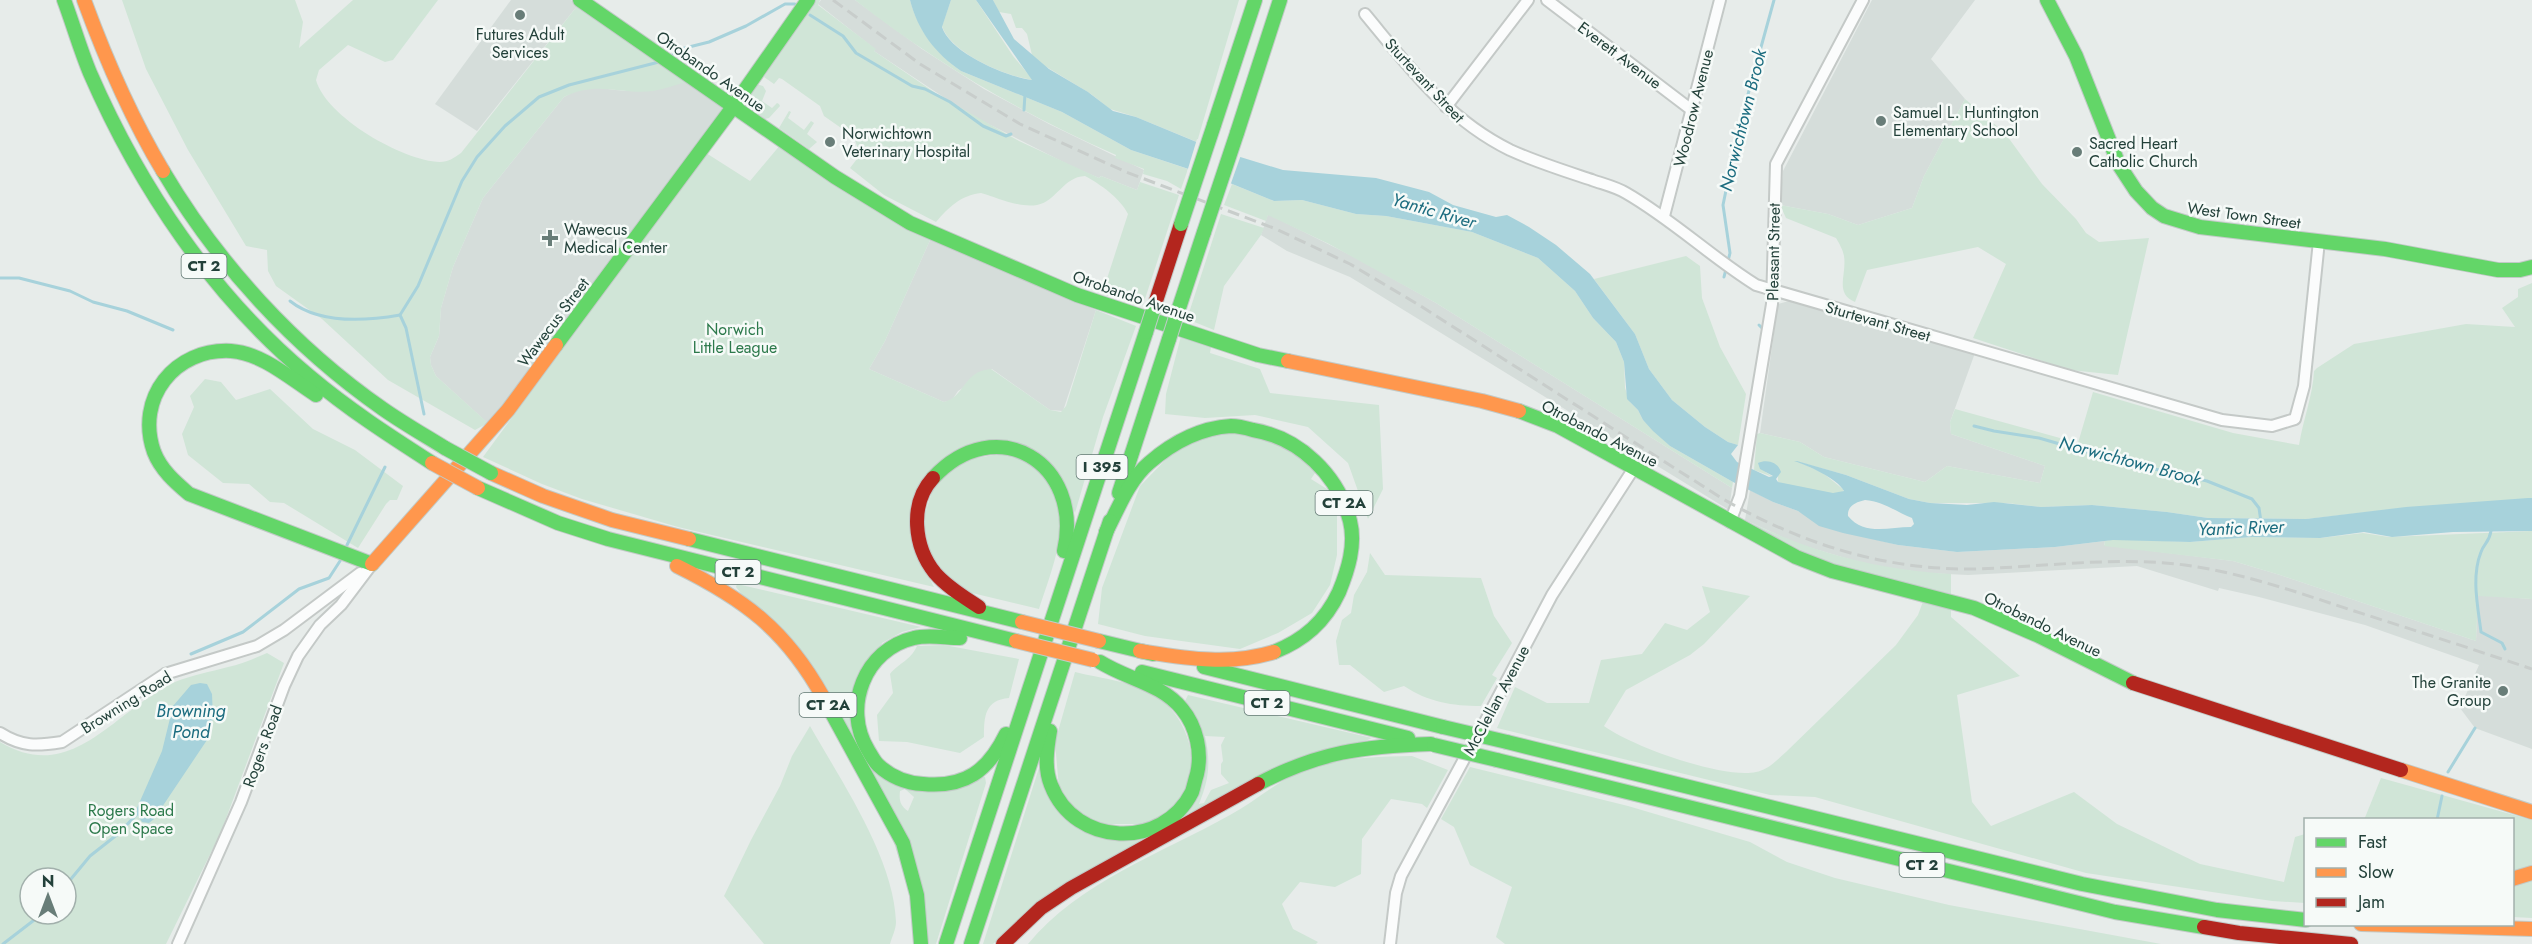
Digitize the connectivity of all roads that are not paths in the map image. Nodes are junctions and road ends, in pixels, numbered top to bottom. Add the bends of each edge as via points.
1 (64, 0) edge
2 (84, 0) edge
3 (580, 0) edge
4 (808, 0) edge
5 (1254, 0) edge
6 (1280, 0) edge
7 (1528, 0) edge
8 (1547, 0) edge
9 (1720, 0) edge
10 (1863, 0) edge
11 (2047, 0) edge
12 (1365, 14) dead end
13 (733, 107) junction
14 (1446, 107) junction
15 (1693, 111) junction
16 (1664, 216) junction
17 (2319, 242) junction
18 (2532, 267) edge
19 (1772, 291) junction
20 (385, 434) junction
21 (1634, 468) junction
22 (1730, 522) junction
23 (1106, 532) junction
24 (631, 546) junction
25 (372, 564) junction
26 (1057, 603) junction
27 (995, 615) junction
28 (1010, 639) junction
29 (1140, 651) junction
30 (1096, 661) junction
31 (1059, 676) junction
32 (1027, 698) junction
33 (0, 733) edge
34 (1433, 744) junction
35 (2532, 812) edge
36 (2532, 873) edge
37 (2514, 878) edge
38 (2304, 919) edge
39 (2429, 926) edge
40 (2532, 929) edge
41 (178, 944) edge
42 (921, 944) edge
43 (946, 944) edge
44 (971, 944) edge
45 (1003, 944) edge
46 (1390, 944) edge
47 (2351, 944) edge

1 - 20 main road, CT 2 via 112,122 184,240 278,348
2 - 27 main road, CT 2, bridge via 106,62 139,132 177,196 220,255 261,302 320,359 385,410 491,473 612,520
3 - 13 main road, Otrobando Avenue
4 - 13 main road, Wawecus Street
5 - 26 main road, I 395, bridge
6 - 23 main road, I 395, bridge
7 - 14 street
8 - 15 street, Everett Avenue
9 - 15 street, Woodrow Avenue
10 - 19 street, Pleasant Street via 1778,159
11 - 17 main road, West Town Street via 2070,43 2114,156 2146,203 2192,226
12 - 14 street, Sturtevant Street
13 - 21 main road, Otrobando Avenue via 910,223 1077,295 1258,355 1522,412 1558,426
13 - 25 main road, Wawecus Street via 508,410
14 - 16 street, Sturtevant Street via 1472,129 1512,150 1623,191
15 - 16 street, Woodrow Avenue
16 - 19 street, Sturtevant Street via 1726,266
17 - 18 main road, West Town Street via 2405,252 2498,270
17 - 19 street, Sturtevant Street via 2304,386 2295,419 2272,426 2222,420
19 - 22 street, Pleasant Street via 1741,489
20 - 24 main road, CT 2, bridge via 478,488 558,523
20 - 25 main road via 256,358 231,351 202,354 176,368 157,391 149,418 155,457 166,475 182,489
21 - 22 main road, Otrobando Avenue
21 - 46 street, McClellan Avenue via 1552,595 1401,876
22 - 35 main road, Otrobando Avenue via 1832,571 1974,608 2122,680
23 - 29 main road, CT 2A via 1150,462 1182,439 1222,427 1262,429 1296,442 1327,473 1347,510 1352,543 1346,579 1329,612 1305,636 1276,651 1238,660
23 - 31 main road, I 395
24 - 28 main road, CT 2
24 - 42 main road, CT 2A via 734,596 797,655 898,833 916,888
25 - 33 street, Browning Road via 284,630 218,659 165,674 62,742 16,743
25 - 41 street, Rogers Road via 298,656 241,802
26 - 27 main road via 1058,572 1068,525 1062,492 1049,472 1026,454 1005,447 980,447 952,458 928,480 918,506 917,531 922,550 938,576
26 - 32 main road, I 395
27 - 29 main road, CT 2, bridge
28 - 30 main road, CT 2, bridge
28 - 32 main road via 917,636 888,648 872,662 859,686 855,709 861,741 878,765 903,781 925,786 956,784 974,776 990,760
29 - 38 main road, CT 2, bridge via 2082,884 2177,904
30 - 31 main road via 1172,699 1189,720 1197,739 1199,768 1191,793 1172,817 1146,831 1125,835 1102,833 1077,820 1057,798 1047,756
30 - 34 main road, CT 2
31 - 44 main road, I 395
32 - 43 main road, I 395
34 - 45 main road via 1352,749 1288,768 1071,888 1041,908
34 - 47 main road, CT 2, bridge via 2115,912 2229,932
36 - 37 main road
39 - 40 main road

